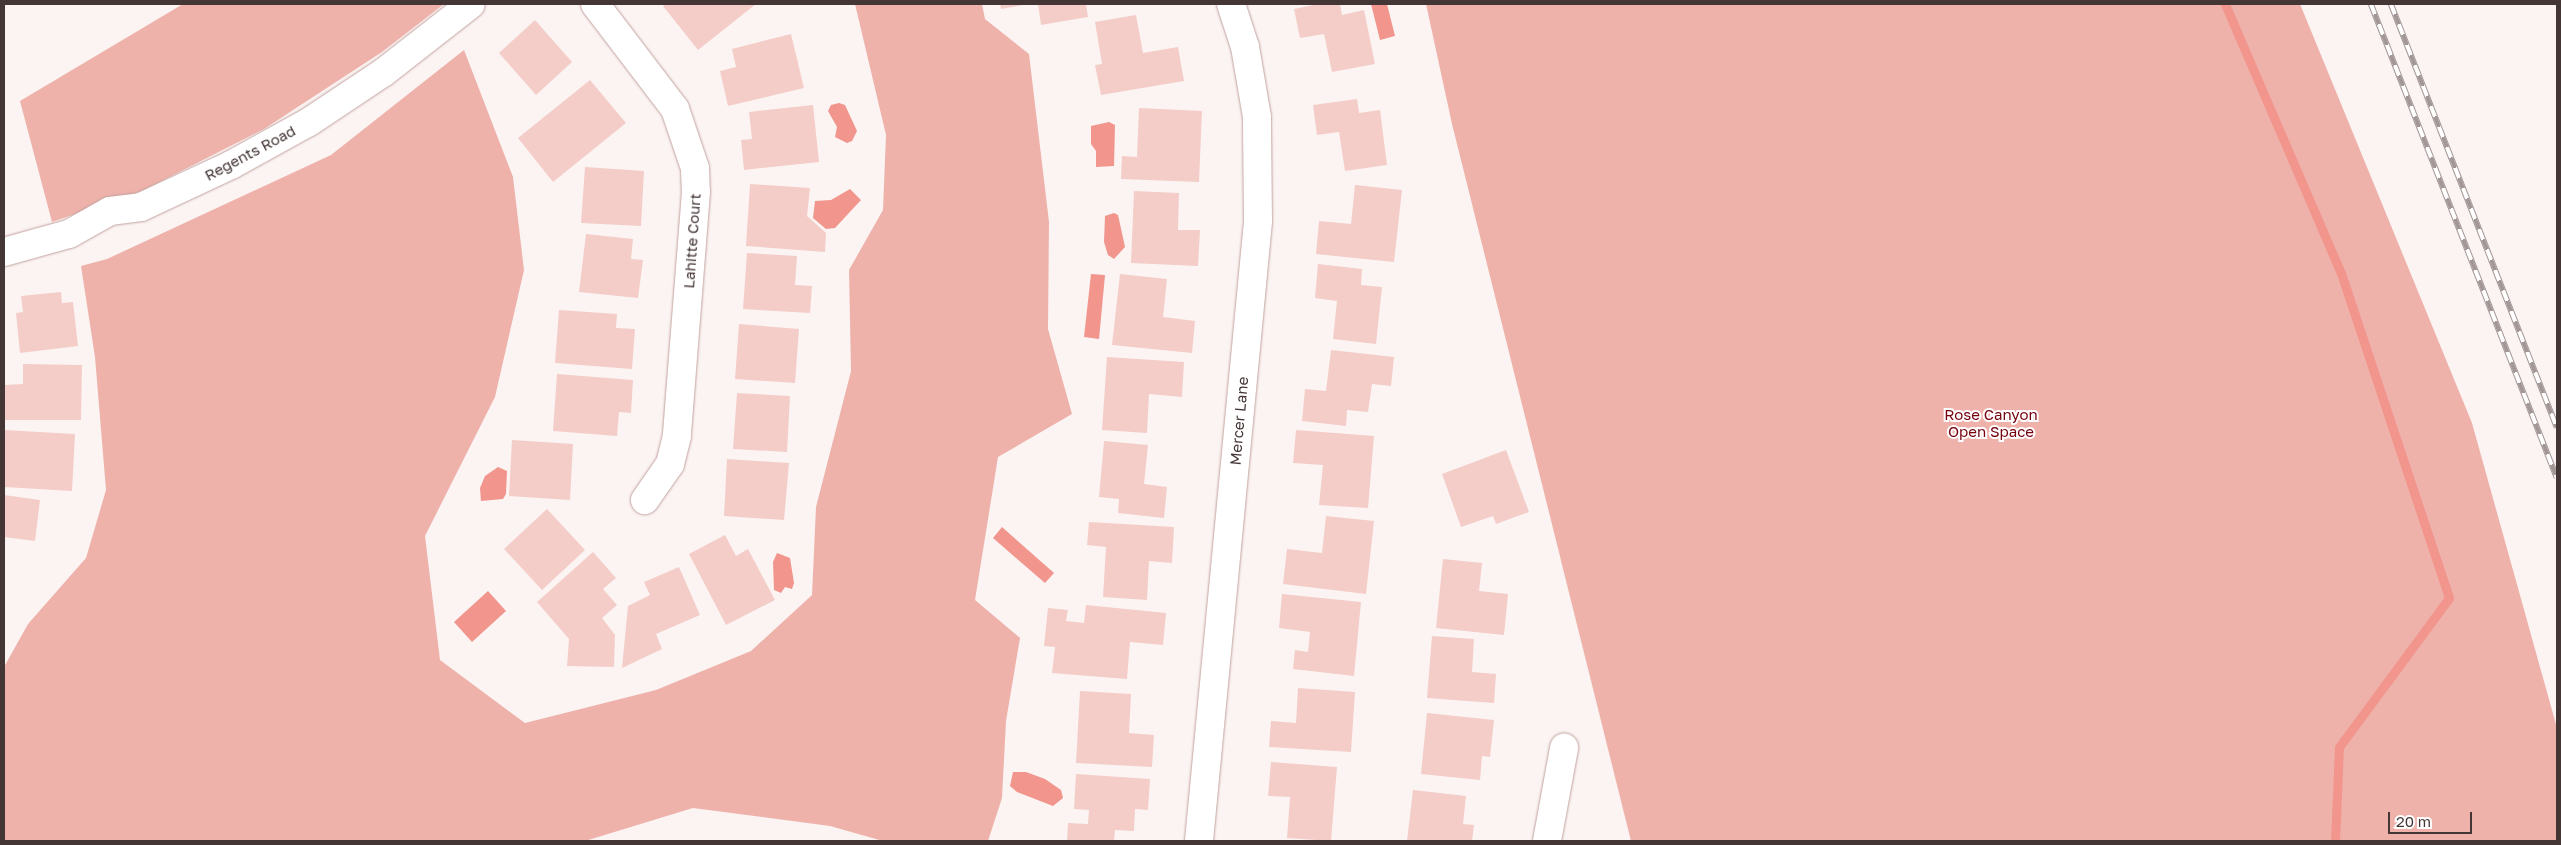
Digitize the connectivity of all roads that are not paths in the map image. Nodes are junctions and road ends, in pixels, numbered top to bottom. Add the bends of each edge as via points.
1 (471, 4) edge
2 (595, 4) edge
3 (1230, 4) edge
4 (4, 252) edge
5 (645, 500) dead end
6 (1564, 748) dead end
7 (1199, 841) edge
8 (1547, 841) edge

1 - 4 street, Regents Road via 384,72 308,122 232,164 141,207 110,211 69,234
2 - 5 street, Lahitte Court via 675,109 695,168 696,192 677,436 670,464
3 - 7 street, Mercer Lane via 1246,47 1257,117 1258,221
6 - 8 street

